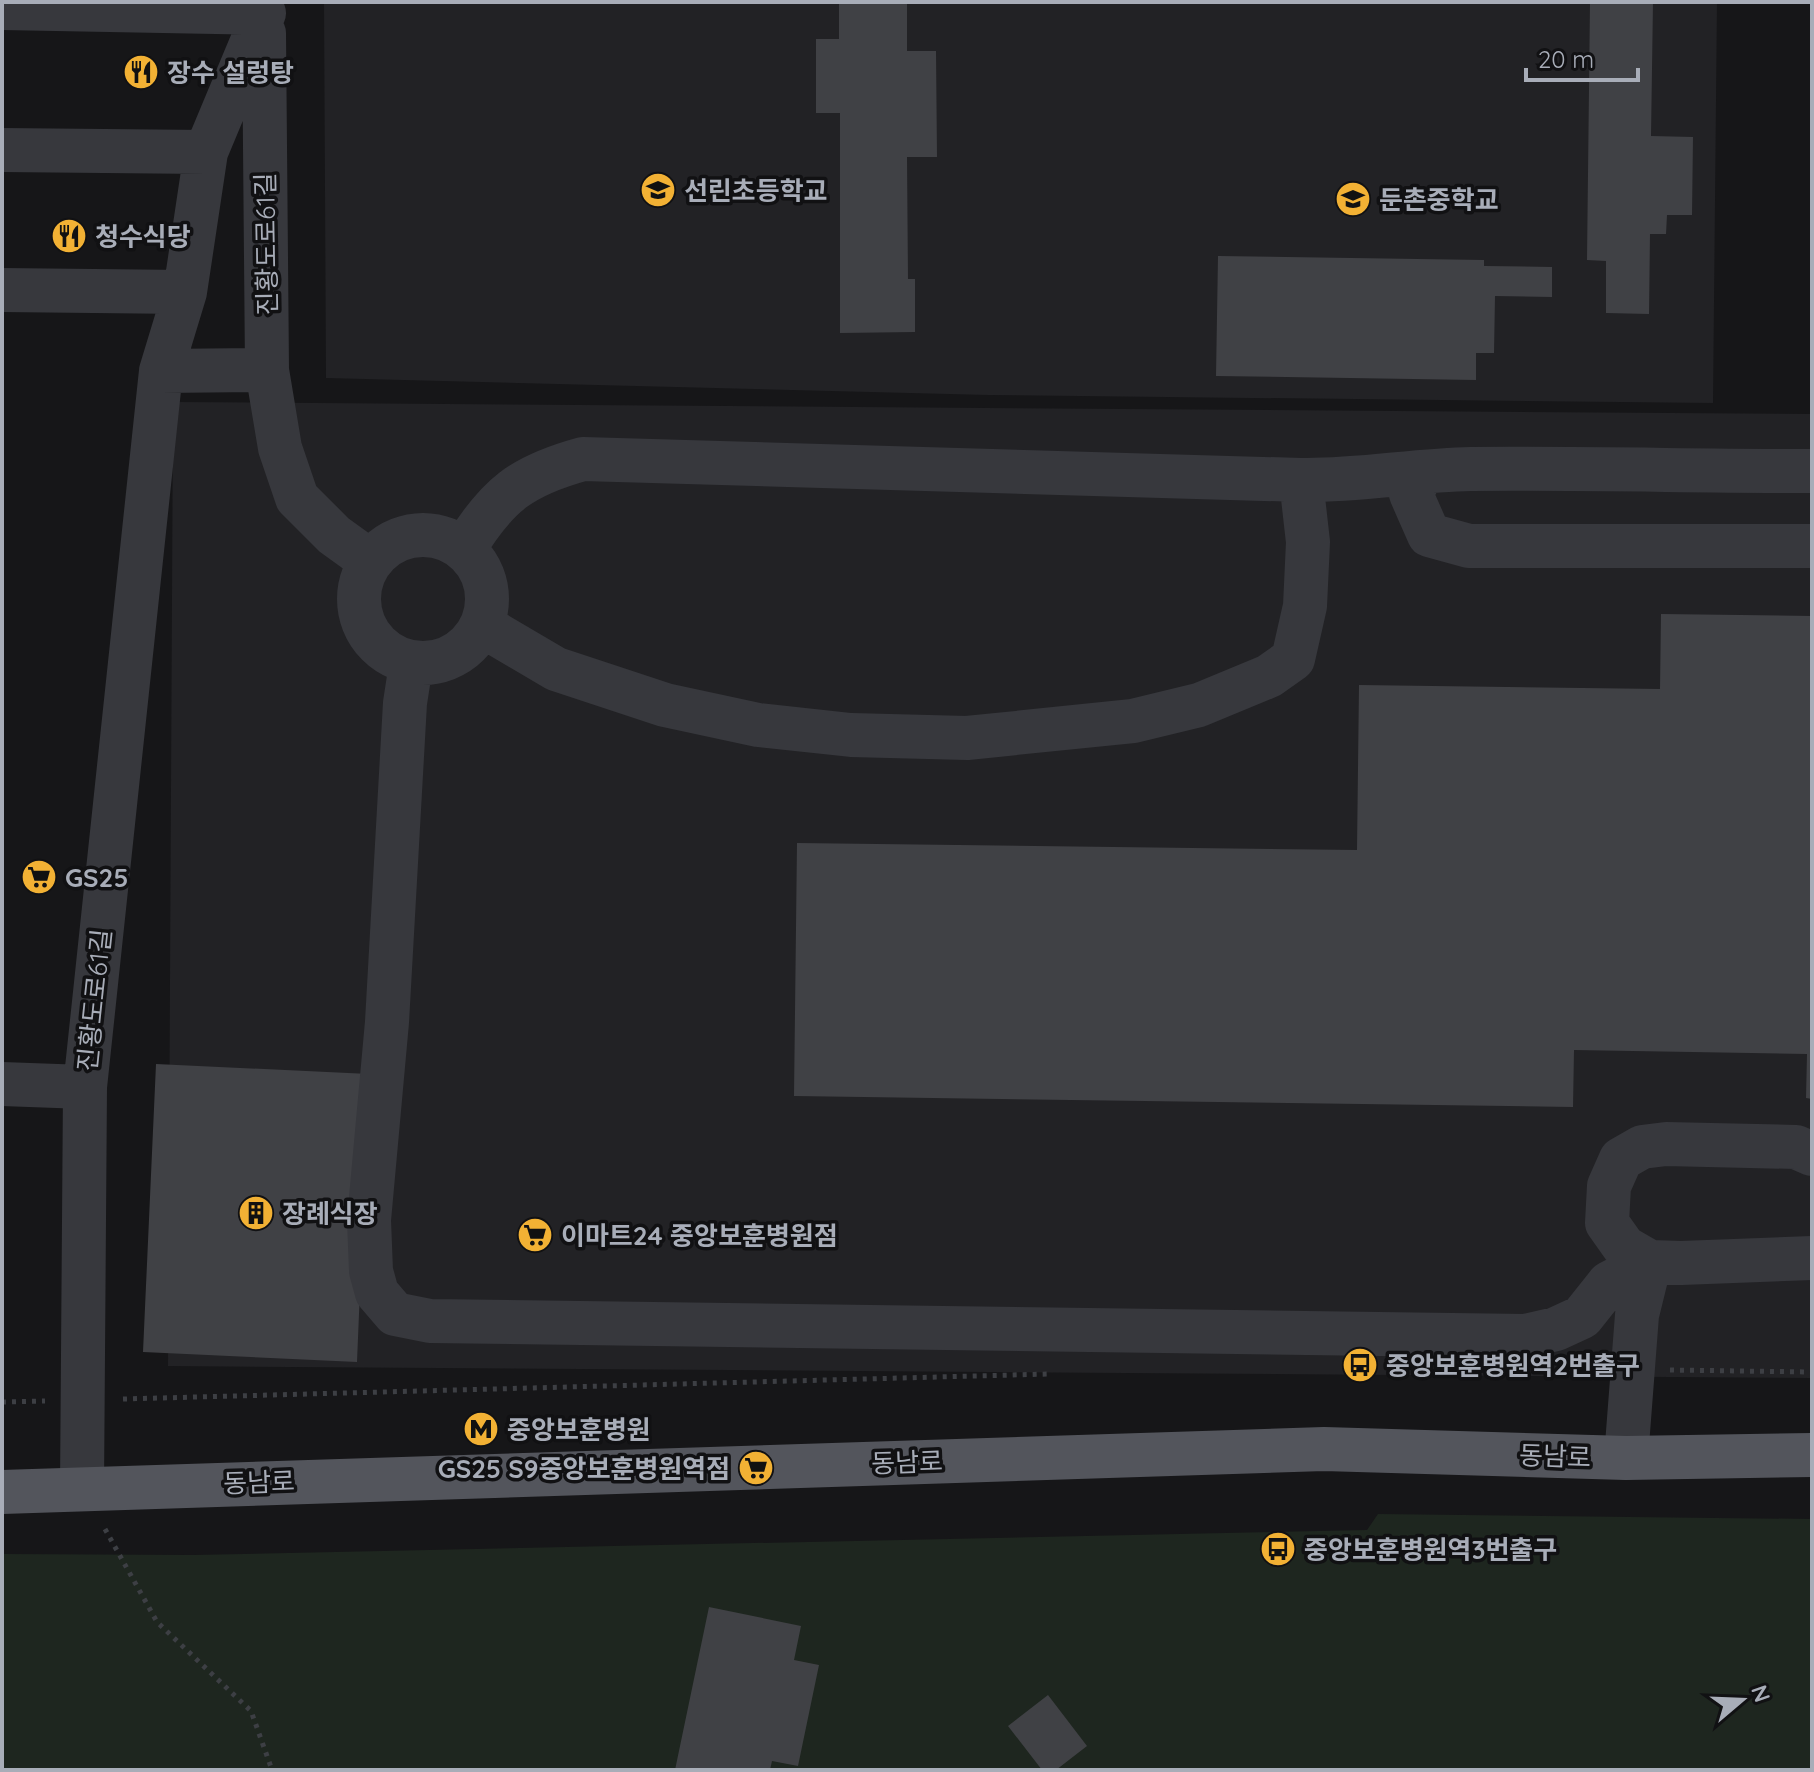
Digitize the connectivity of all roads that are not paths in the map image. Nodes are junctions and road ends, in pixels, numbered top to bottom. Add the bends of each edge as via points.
1 (264, 7) edge
2 (2, 8) edge
3 (2, 150) edge
4 (206, 152) junction
5 (2, 290) edge
6 (185, 292) junction
7 (267, 370) junction
8 (161, 371) junction
9 (1812, 471) edge
10 (1422, 473) junction
11 (1301, 480) junction
12 (1812, 546) edge
13 (464, 549) junction
14 (370, 561) junction
15 (483, 626) junction
16 (411, 664) junction
17 (2, 1084) edge
18 (85, 1087) junction
19 (1812, 1154) edge
20 (1812, 1258) edge
21 (1650, 1262) junction
22 (1812, 1455) edge
23 (1626, 1458) junction
24 (82, 1488) junction
25 (2, 1492) edge

1 - 2 street
1 - 4 street, 진황도로61길
1 - 7 street, 진황도로61길
3 - 4 street
4 - 6 street, 진황도로61길
5 - 6 street
6 - 8 street, 진황도로61길
7 - 8 street
7 - 14 street, 진황도로61길 via 280,448 297,498
8 - 18 street, 진황도로61길
9 - 10 street
10 - 11 street
10 - 12 street via 1411,494 1429,535 1469,546
11 - 13 street via 583,459 515,487 485,514
11 - 15 street via 1308,542 1305,606 1293,659 1269,676 1199,705 1133,721 967,738 851,735 758,725 665,705 556,669
13 - 14 street via 425,534 385,546
13 - 15 street via 486,584
14 - 16 street via 358,602 362,623 373,642
15 - 16 street via 453,657
16 - 21 street via 369,1220 377,1293 395,1314 430,1321 1525,1336 1582,1317 1609,1283
17 - 18 street
18 - 24 street, 진황도로61길
19 - 21 street via 1796,1147 1666,1144 1642,1147 1621,1159 1609,1186 1607,1223 1624,1247
20 - 21 street
21 - 23 street via 1637,1315
22 - 23 main road, 동남로
23 - 24 main road, 동남로 via 1324,1449
24 - 25 main road, 동남로

